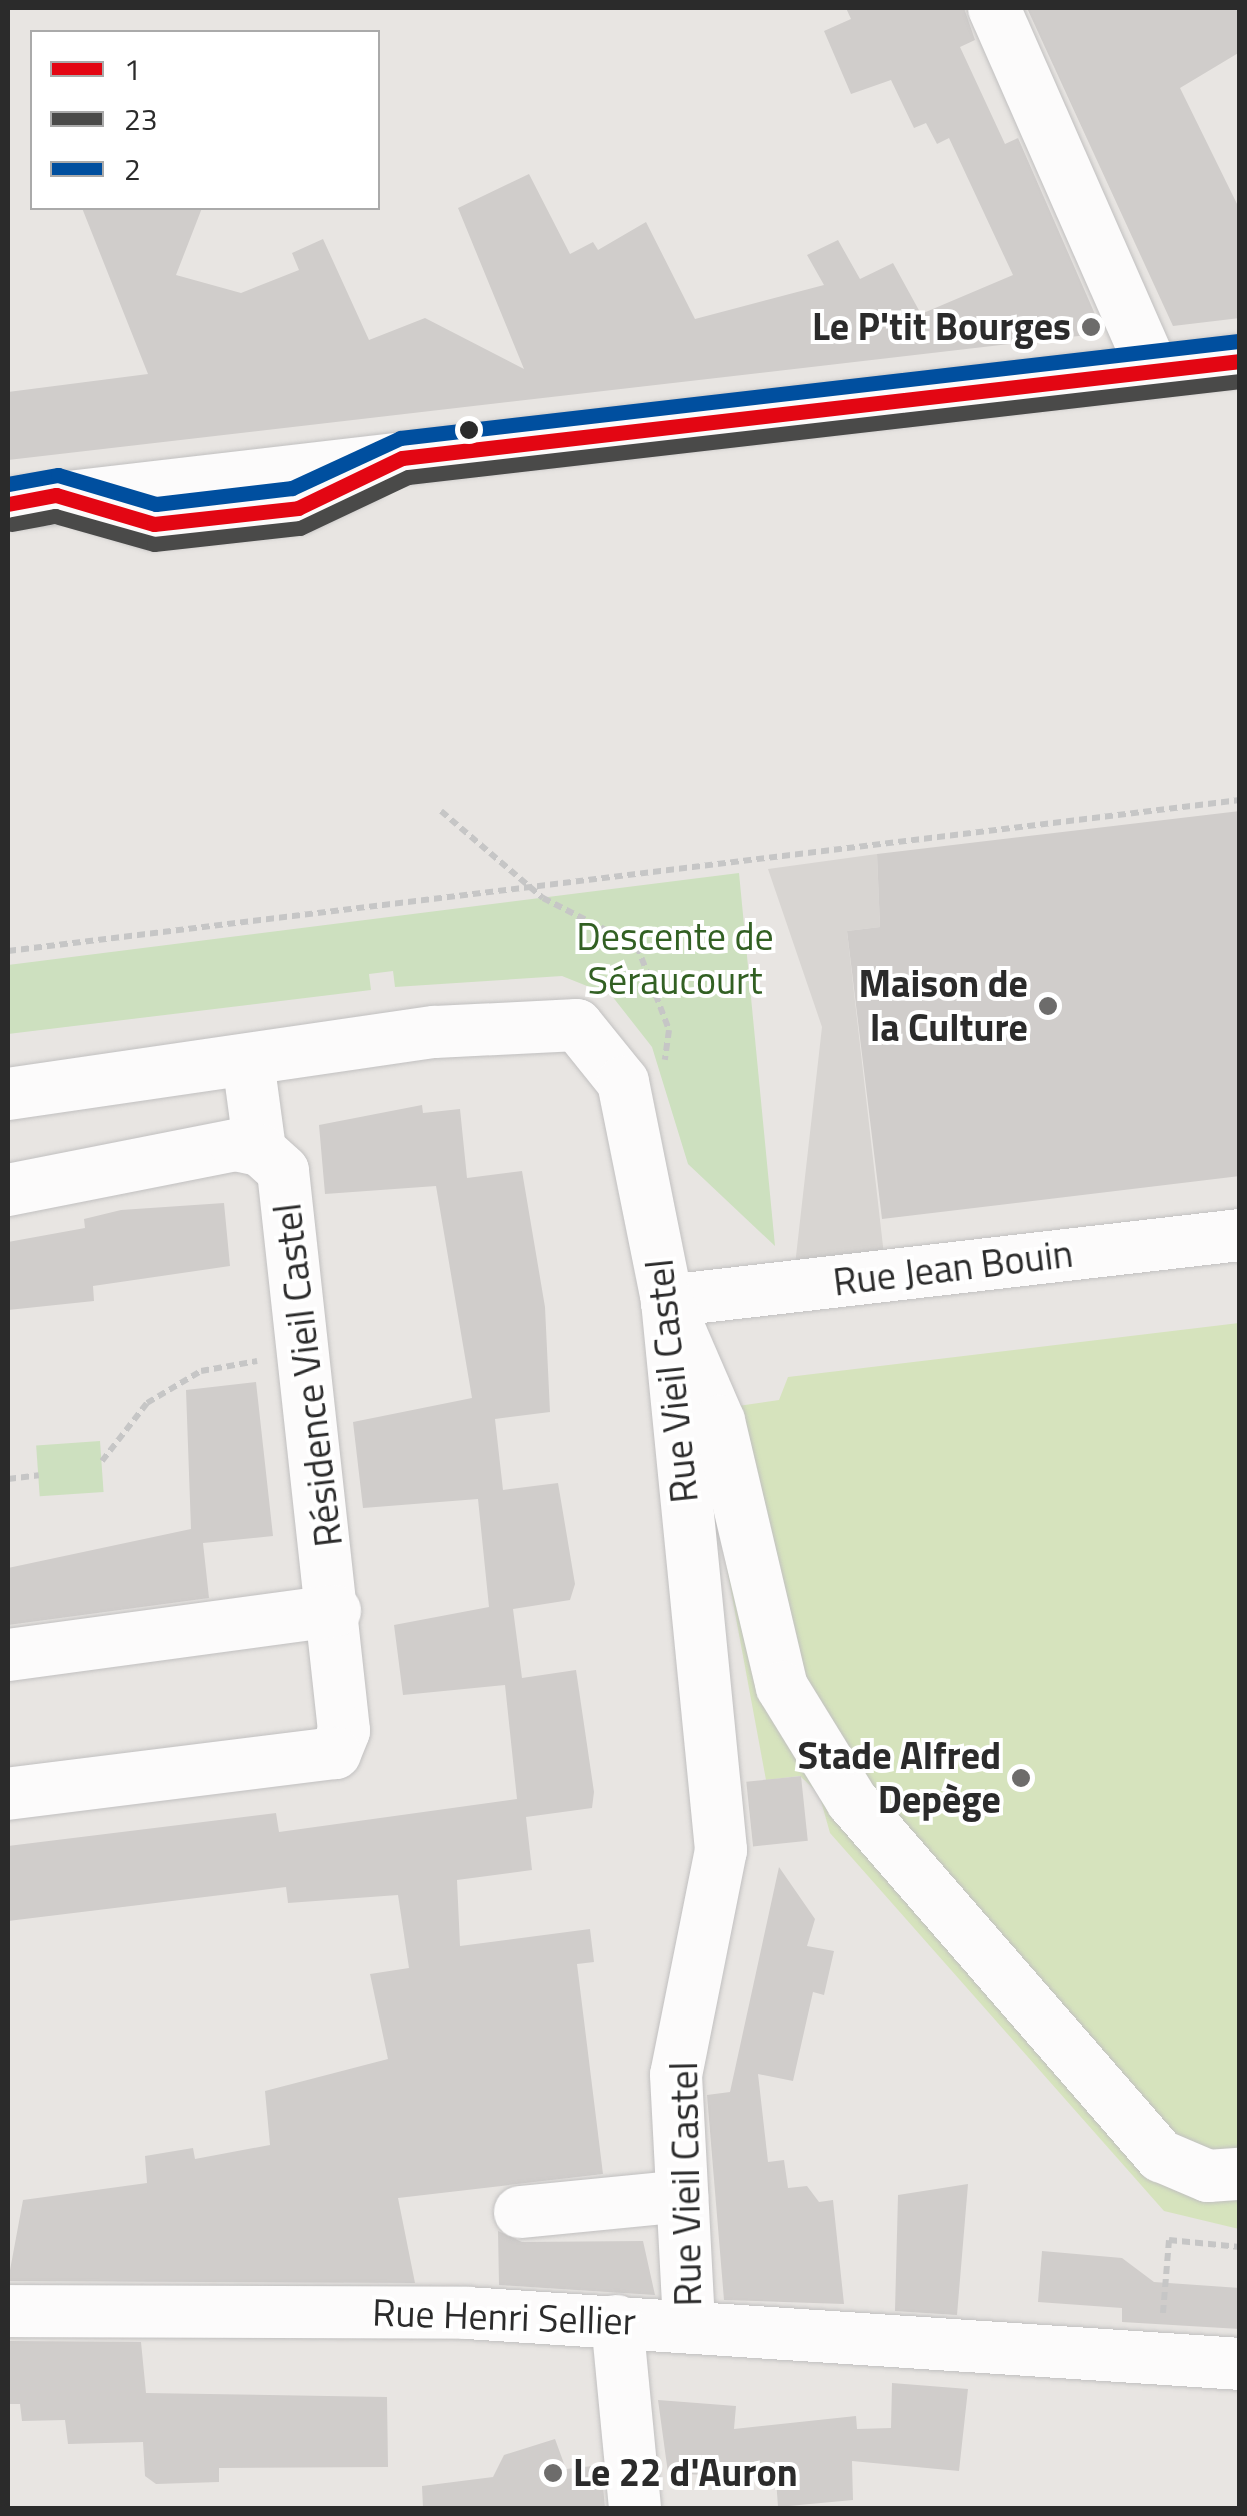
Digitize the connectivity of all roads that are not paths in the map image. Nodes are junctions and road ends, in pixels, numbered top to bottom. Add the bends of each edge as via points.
1 (994, 8) edge
2 (1240, 361) edge
3 (1153, 371) junction
4 (32, 499) edge
5 (248, 1061) junction
6 (8, 1094) edge
7 (260, 1150) junction
8 (8, 1190) edge
9 (1240, 1235) edge
10 (667, 1301) junction
11 (335, 1611) junction
12 (8, 1655) edge
13 (8, 1794) edge
14 (1240, 2174) edge
15 (682, 2196) junction
16 (520, 2212) dead end
17 (8, 2311) edge
18 (616, 2321) junction
19 (689, 2325) junction
20 (1240, 2364) edge
21 (635, 2508) edge

1 - 3 street
2 - 3 street
3 - 4 street
5 - 6 street, Rue Vieil Castel
5 - 7 street, Résidence Vieil Castel
5 - 10 street, Rue Vieil Castel via 435,1032 577,1025 622,1082
7 - 8 street via 236,1145
7 - 11 street, Résidence Vieil Castel via 284,1171
9 - 10 street, Rue Jean Bouin
10 - 14 street via 719,1421 782,1687 852,1800 1161,2156 1208,2176
10 - 15 street, Rue Vieil Castel via 720,1850 676,2075
11 - 12 street
11 - 13 street, Résidence Vieil Castel via 344,1731 335,1752
15 - 16 street
15 - 19 street, Rue Vieil Castel
17 - 18 street, Rue Henri Sellier
18 - 19 street, Rue Henri Sellier
18 - 21 street
19 - 20 street, Rue Henri Sellier

